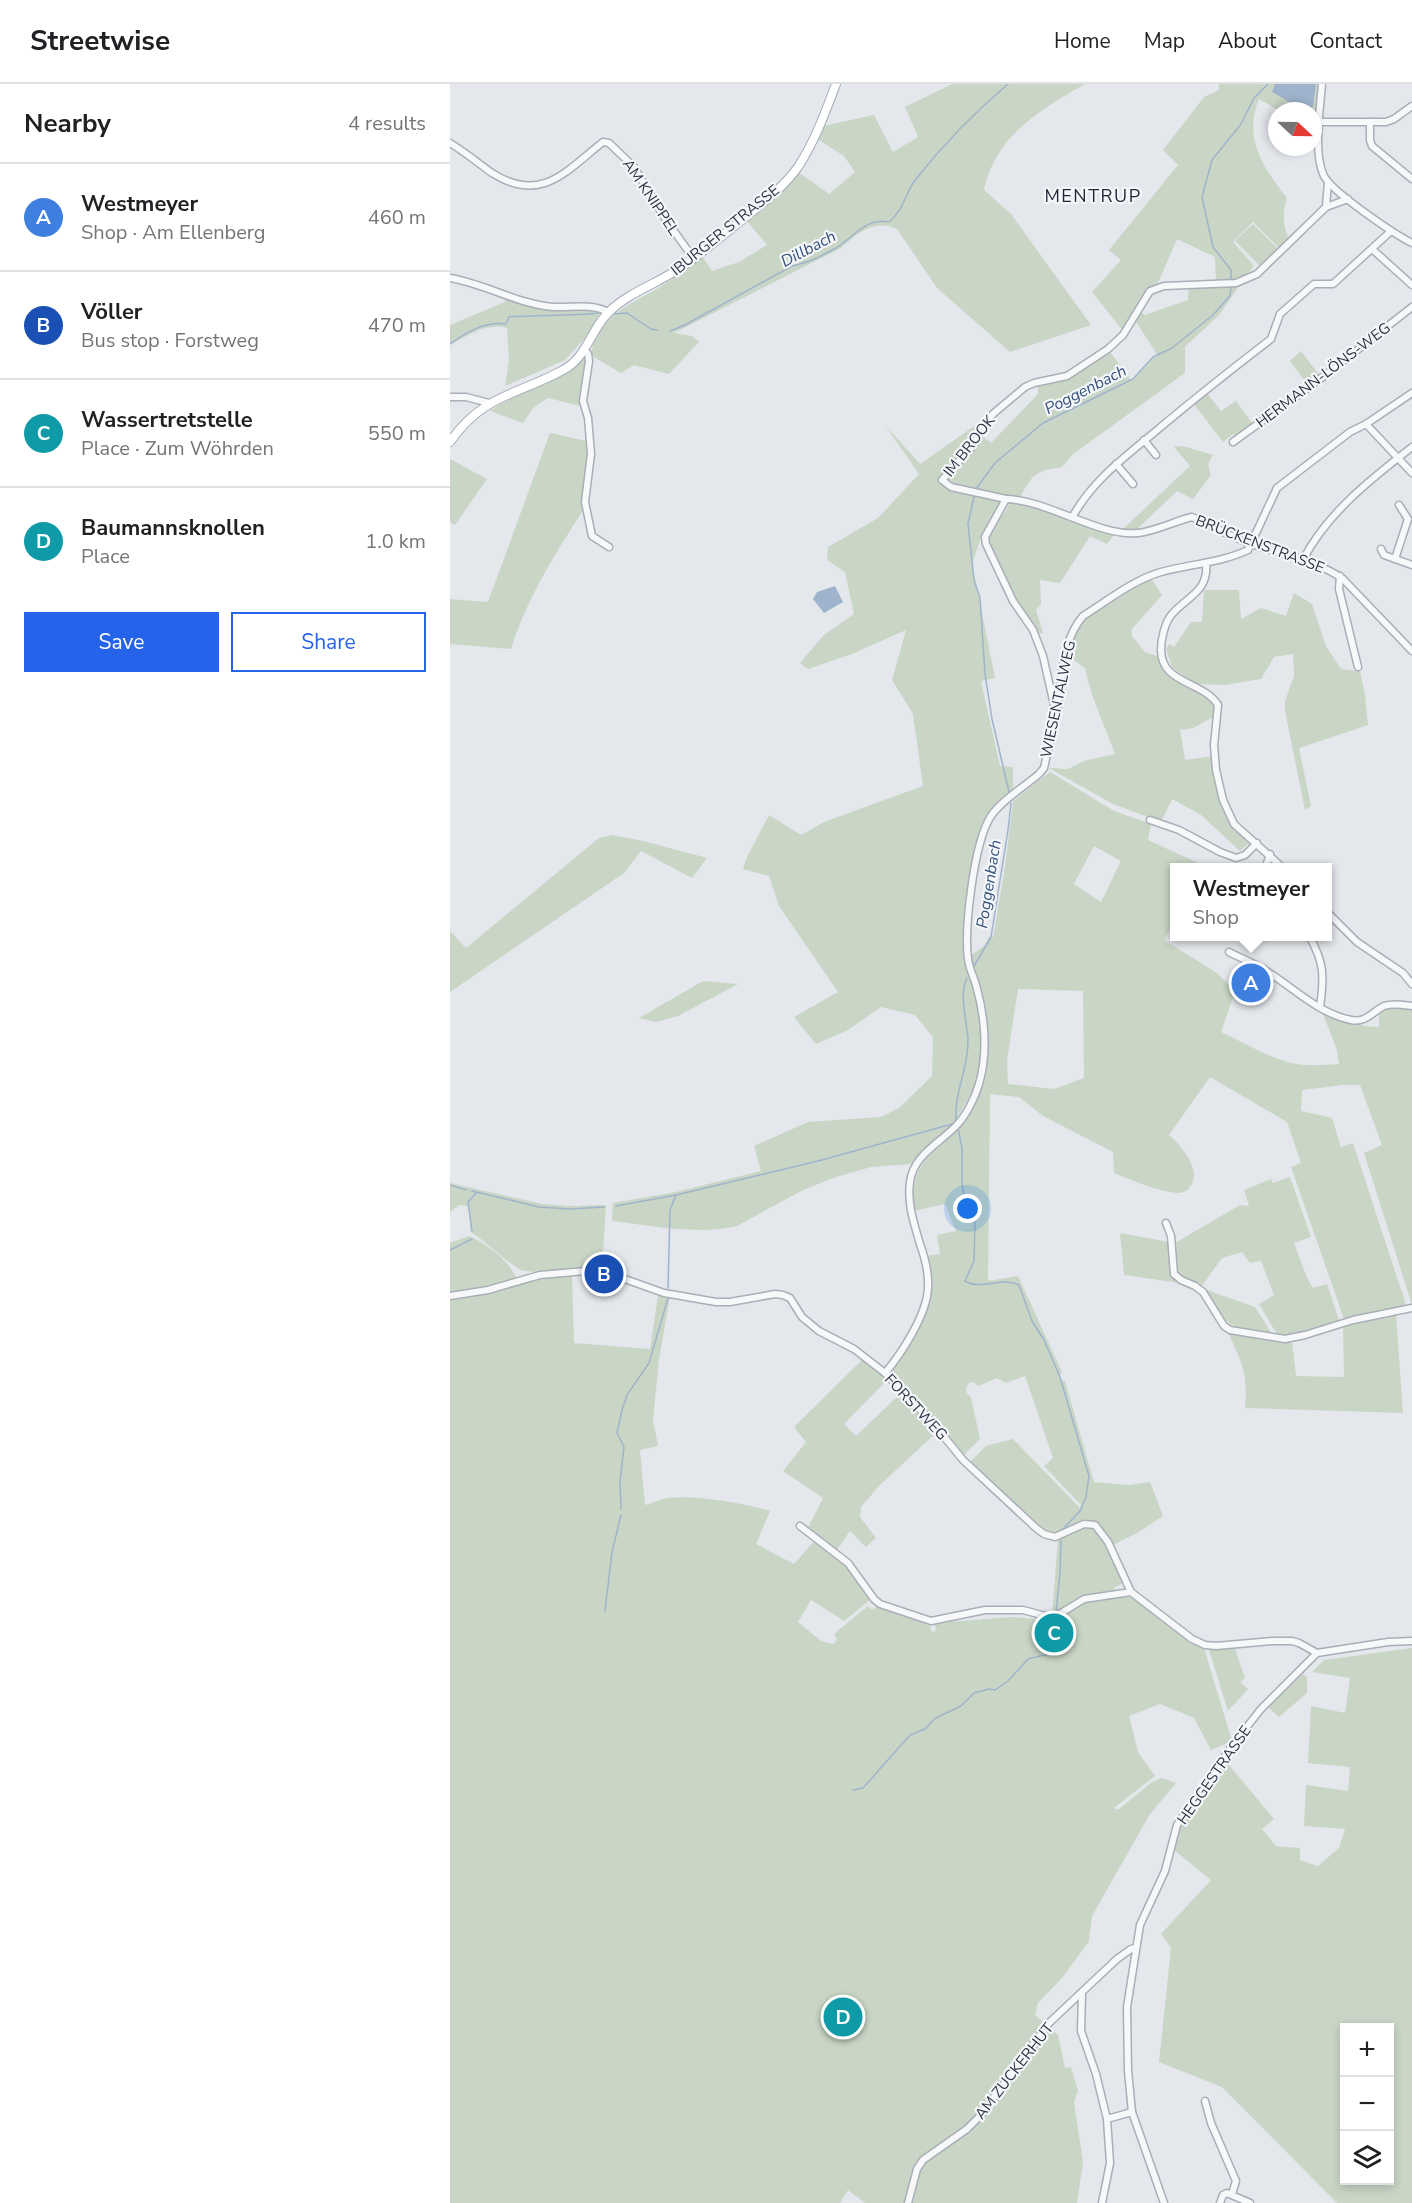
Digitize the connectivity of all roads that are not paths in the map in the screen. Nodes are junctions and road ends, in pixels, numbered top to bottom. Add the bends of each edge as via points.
1 (836, 84) edge
2 (1322, 84) edge
3 (1321, 102) edge
4 (1412, 106) edge
5 (1322, 122) edge
6 (1370, 122) junction
7 (450, 143) edge
8 (1320, 156) edge
9 (1412, 179) edge
10 (1328, 182) junction
11 (1348, 199) junction
12 (1326, 207) junction
13 (1390, 232) junction
14 (1412, 243) edge
15 (1372, 249) junction
16 (694, 259) junction
17 (450, 278) edge
18 (1412, 285) edge
19 (1412, 307) edge
20 (608, 312) junction
21 (585, 350) junction
22 (1412, 393) edge
23 (450, 397) edge
24 (489, 403) junction
25 (1366, 424) junction
26 (1144, 440) junction
27 (450, 442) edge
28 (1233, 442) dead end
29 (1412, 447) edge
30 (1156, 455) dead end
31 (1397, 459) junction
32 (1116, 464) junction
33 (1412, 473) edge
34 (1133, 484) dead end
35 (1006, 499) junction
36 (1399, 505) dead end
37 (1073, 516) junction
38 (1251, 544) junction
39 (609, 547) dead end
40 (1381, 549) dead end
41 (1395, 559) junction
42 (1303, 560) junction
43 (1206, 563) junction
44 (1412, 565) edge
45 (1340, 576) junction
46 (1412, 651) edge
47 (1358, 667) dead end
48 (1056, 712) junction
49 (1150, 820) dead end
50 (1257, 843) junction
51 (1270, 854) junction
52 (1267, 863) edge
53 (1279, 863) edge
54 (1332, 917) edge
55 (1312, 941) edge
56 (1229, 952) dead end
57 (1412, 984) edge
58 (1412, 1006) edge
59 (1320, 1007) junction
60 (1166, 1223) dead end
61 (450, 1296) edge
62 (1412, 1308) edge
63 (885, 1372) junction
64 (800, 1526) dead end
65 (1131, 1592) junction
66 (1412, 1641) edge
67 (1317, 1653) junction
68 (1135, 1948) junction
69 (1082, 1994) junction
70 (1205, 2101) dead end
71 (1132, 2112) junction
72 (1107, 2119) junction
73 (1232, 2194) junction
74 (908, 2203) edge
75 (1102, 2203) edge
76 (1164, 2203) edge
77 (1220, 2203) edge
78 (1250, 2203) edge

1 - 16 main road, IBURGER STRASSE via 796,168 775,192
2 - 3 street
4 - 6 street via 1394,119
5 - 6 street
6 - 9 street via 1372,146
7 - 16 street, AM KNIPPEL via 502,179 529,187 562,174 603,142 609,143 634,167
8 - 10 street
10 - 11 street
10 - 12 street
11 - 12 street, IM BROOK
11 - 13 street
12 - 35 street, IM BROOK via 1257,273 1236,283 1164,286 1150,291 1123,335 1096,357 1066,376 1025,387 994,413 942,480 951,487
13 - 14 street
13 - 15 street
15 - 18 street
15 - 26 street via 1333,285 1314,284 1280,314 1271,339
16 - 20 main road, IBURGER STRASSE
17 - 20 street via 535,305 595,306
19 - 28 street, HERMANN-LÖNS-WEG
20 - 21 main road, IBURGER STRASSE
21 - 24 main road, IBURGER STRASSE via 564,370
21 - 39 street via 589,361 583,401 591,454 585,502 592,536
22 - 25 street
23 - 24 street
24 - 27 main road, IBURGER STRASSE via 470,417
25 - 31 street
25 - 38 street via 1277,488
26 - 30 street
26 - 32 street
29 - 31 street
31 - 33 street
31 - 42 street via 1322,529
32 - 34 street
32 - 37 street via 1098,480
35 - 37 street, BRÜCKENSTRASSE
35 - 48 street via 985,537 986,544 1033,630
36 - 41 street via 1408,519
37 - 38 street, BRÜCKENSTRASSE via 1126,533 1139,533 1192,517
38 - 42 street, BRÜCKENSTRASSE
38 - 43 street, WIESENTALWEG via 1235,556
40 - 41 street via 1383,555
41 - 44 street
42 - 45 street, BRÜCKENSTRASSE
43 - 48 street, WIESENTALWEG via 1146,577 1083,616 1069,640
43 - 50 street via 1208,575 1203,586 1170,616 1161,650 1167,670 1208,693 1218,705 1214,744 1223,800 1234,824
45 - 46 street, BRÜCKENSTRASSE
45 - 47 street, BRÜCKENSTRASSE via 1339,589
48 - 63 street, WIESENTALWEG via 1044,768 991,817 976,861 969,909 968,959 984,1020 983,1060 977,1092 957,1125 922,1156 910,1178 909,1208 926,1262 928,1292 909,1338
49 - 50 street via 1236,858
50 - 51 street
51 - 52 street
51 - 53 street
54 - 57 street via 1357,942 1403,973
55 - 59 street via 1319,954 1323,983
56 - 59 street via 1263,969
58 - 59 street via 1385,1006 1364,1020 1352,1020
60 - 62 street via 1174,1274 1203,1292 1230,1330 1285,1339
61 - 63 street, FORSTWEG via 540,1275 586,1271 605,1272 664,1293 716,1302 783,1294 810,1325 854,1349
63 - 65 street, FORSTWEG via 963,1460 1044,1534 1055,1536 1084,1524 1098,1527
64 - 65 street via 848,1563 880,1604 931,1621 985,1610 1023,1611 1053,1618 1084,1599
65 - 67 street, FORSTWEG via 1180,1632 1205,1645 1292,1641
66 - 67 street
67 - 68 street, HEGGESTRASSE via 1262,1708 1182,1815
68 - 69 street, AM ZUCKERHUT
68 - 71 street, HEGGESTRASSE via 1129,1989
69 - 72 street via 1081,2031
69 - 74 street, AM ZUCKERHUT via 1041,2032 968,2129 923,2160
70 - 73 street via 1236,2181
71 - 72 street
71 - 76 street, HEGGESTRASSE
72 - 75 street via 1110,2163
73 - 77 street via 1222,2195
73 - 78 street

